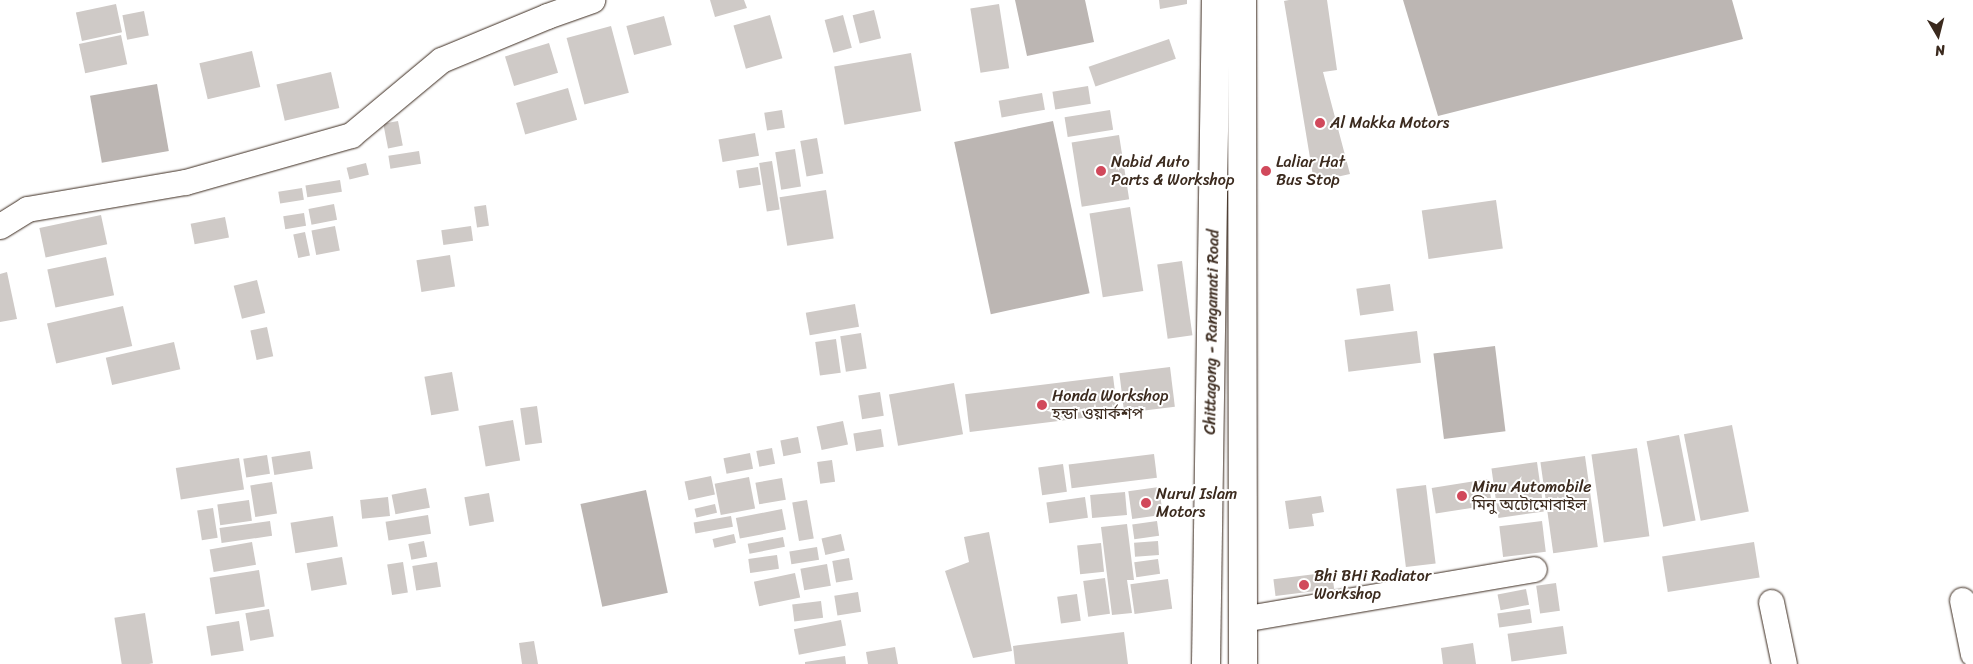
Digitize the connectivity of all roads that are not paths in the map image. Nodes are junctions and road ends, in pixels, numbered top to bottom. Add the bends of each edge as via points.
1 (592, 0) edge
2 (1216, 0) edge
3 (1242, 0) edge
4 (0, 226) edge
5 (1534, 570) dead end
6 (1962, 600) dead end
7 (1771, 602) dead end
8 (1242, 620) junction
9 (1973, 654) edge
10 (1206, 664) edge
11 (1243, 664) edge
12 (1784, 664) edge

1 - 4 street via 441,60 350,135 185,182 28,209
2 - 10 highway, Chittagong - Rangamati Road
3 - 8 highway, Chittagong - Rangamati Road
5 - 8 street
6 - 9 street
7 - 12 street
8 - 11 highway, Chittagong - Rangamati Road

